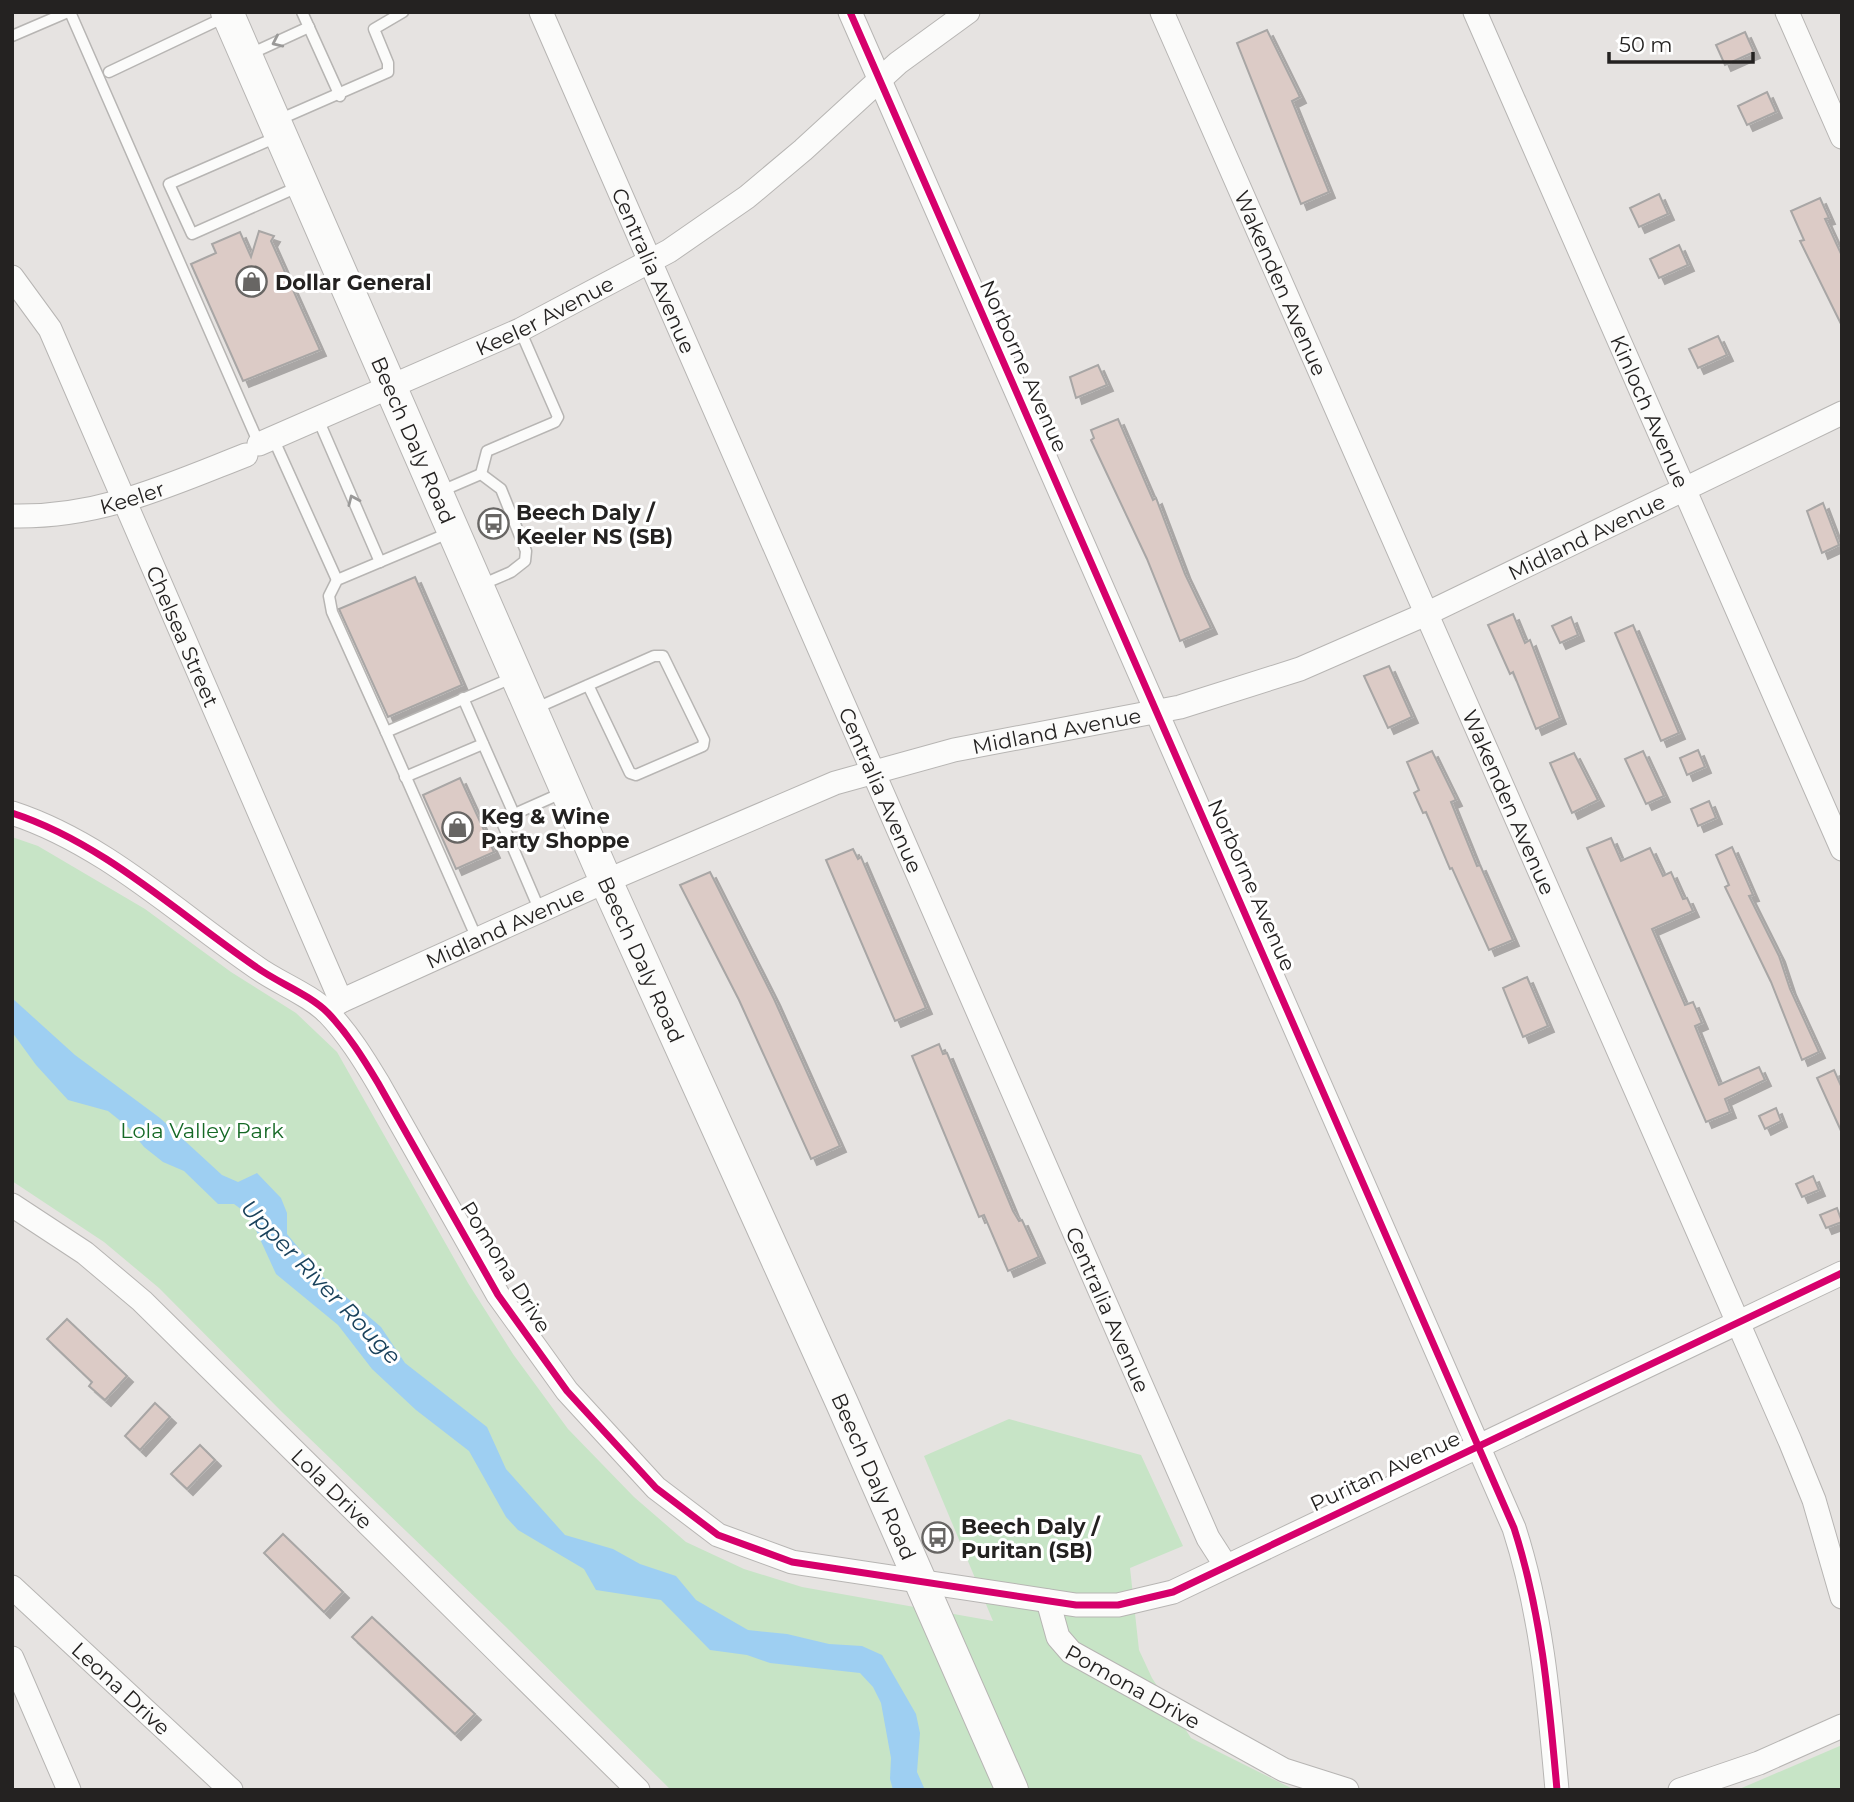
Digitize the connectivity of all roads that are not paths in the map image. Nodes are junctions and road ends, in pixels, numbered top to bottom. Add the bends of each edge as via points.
1 (69, 12) edge
2 (302, 12) edge
3 (403, 12) edge
4 (541, 12) edge
5 (850, 12) edge
6 (968, 12) edge
7 (1161, 12) edge
8 (1475, 12) edge
9 (1787, 12) edge
10 (227, 14) edge
11 (309, 27) junction
12 (12, 36) edge
13 (245, 56) junction
14 (109, 72) dead end
15 (880, 80) junction
16 (340, 96) junction
17 (276, 129) junction
18 (1842, 137) edge
19 (302, 185) junction
20 (648, 263) junction
21 (12, 277) edge
22 (520, 330) junction
23 (390, 387) junction
24 (1842, 413) edge
25 (318, 419) junction
26 (260, 446) junction
27 (481, 474) junction
28 (1684, 489) junction
29 (436, 493) junction
30 (127, 502) junction
31 (12, 516) edge
32 (453, 531) junction
33 (380, 562) junction
34 (337, 580) junction
35 (477, 587) junction
36 (1426, 614) junction
37 (516, 676) junction
38 (588, 685) junction
39 (463, 698) junction
40 (532, 710) junction
41 (1157, 711) junction
42 (386, 732) junction
43 (483, 744) junction
44 (872, 773) junction
45 (405, 777) junction
46 (567, 791) junction
47 (12, 813) edge
48 (514, 814) junction
49 (1842, 849) edge
50 (606, 881) junction
51 (540, 911) junction
52 (478, 941) junction
53 (333, 1006) junction
54 (12, 1205) edge
55 (1842, 1273) edge
56 (1738, 1323) junction
57 (1479, 1446) junction
58 (1226, 1566) junction
59 (922, 1581) junction
60 (12, 1587) edge
61 (1842, 1597) edge
62 (1048, 1601) junction
63 (12, 1658) edge
64 (1842, 1726) edge
65 (69, 1790) edge
66 (232, 1790) edge
67 (638, 1790) edge
68 (1012, 1790) edge
69 (1347, 1790) edge
70 (1557, 1790) edge
71 (1680, 1790) edge

1 - 12 lane
1 - 26 lane
2 - 11 lane
3 - 16 lane via 374,29 388,72
4 - 20 street, Centralia Avenue
5 - 15 street, Norborne Avenue
6 - 15 street, Keeler Avenue
7 - 36 street, Wakenden Avenue
8 - 28 street, Kinloch Avenue
9 - 18 street
10 - 13 main road, Beech Daly Road
10 - 14 lane
11 -> 13 lane
11 - 16 lane
13 - 17 main road, Beech Daly Road
15 - 20 street, Keeler Avenue via 747,197
15 - 41 street, Norborne Avenue
16 - 17 lane
17 - 19 main road, Beech Daly Road
17 - 19 lane via 169,184 192,234
19 - 23 main road, Beech Daly Road
20 - 22 street, Keeler Avenue
20 - 44 street, Centralia Avenue
21 - 30 street, Chelsea Street via 50,329
22 - 23 street, Keeler Avenue
22 - 27 lane via 558,417 487,451
23 - 25 street, Keeler Avenue
23 - 29 main road, Beech Daly Road
24 - 28 street, Midland Avenue
25 - 26 street, Keeler Avenue
33 -> 25 lane
26 - 30 street, Keeler
26 - 34 lane
27 - 29 lane
27 - 35 lane via 501,489 526,551 524,561 511,572
28 - 36 street, Midland Avenue
28 - 49 street, Kinloch Avenue
29 - 32 main road, Beech Daly Road
30 - 31 street, Keeler via 62,515
30 - 53 street, Chelsea Street
32 - 33 lane
32 - 35 main road, Beech Daly Road
33 - 34 lane
34 - 42 lane via 330,604
35 - 37 main road, Beech Daly Road
36 - 41 street, Midland Avenue via 1300,668
36 - 56 street, Wakenden Avenue
37 - 39 lane
37 - 40 main road, Beech Daly Road
38 - 38 lane via 663,656 704,746 636,775 630,773
38 - 40 lane
39 - 42 lane
39 - 43 lane
40 - 46 main road, Beech Daly Road
41 - 44 street, Midland Avenue via 954,750
41 - 57 street, Norborne Avenue
42 - 45 lane
43 - 45 lane
43 - 48 lane
44 - 50 street, Midland Avenue via 794,798
44 - 58 street, Centralia Avenue via 1208,1538
45 - 52 lane
46 - 48 lane
46 - 50 main road, Beech Daly Road
47 - 53 street, Pomona Drive via 121,867 222,944
48 - 51 lane via 501,820
50 - 51 street, Midland Avenue
50 - 59 main road, Beech Daly Road
51 - 52 street, Midland Avenue
52 - 53 street, Midland Avenue
53 - 59 street, Pomona Drive via 498,1295 567,1391 656,1488 718,1535 742,1546 792,1562
54 - 67 street, Lola Drive via 85,1253 142,1301
55 - 56 street, Puritan Avenue
56 - 57 street, Puritan Avenue
56 - 61 street, Wakenden Avenue via 1814,1500
57 - 58 street, Puritan Avenue
57 - 70 street, Norborne Avenue via 1514,1528 1532,1590 1546,1665
58 - 62 street, Puritan Avenue via 1173,1592 1139,1602 1097,1606
59 - 62 street, Pomona Drive
59 - 68 main road, Beech Daly Road
60 - 66 street, Leona Drive
62 - 69 street, Pomona Drive via 1058,1637 1072,1652 1284,1770
63 - 65 street
64 - 71 street via 1759,1763

